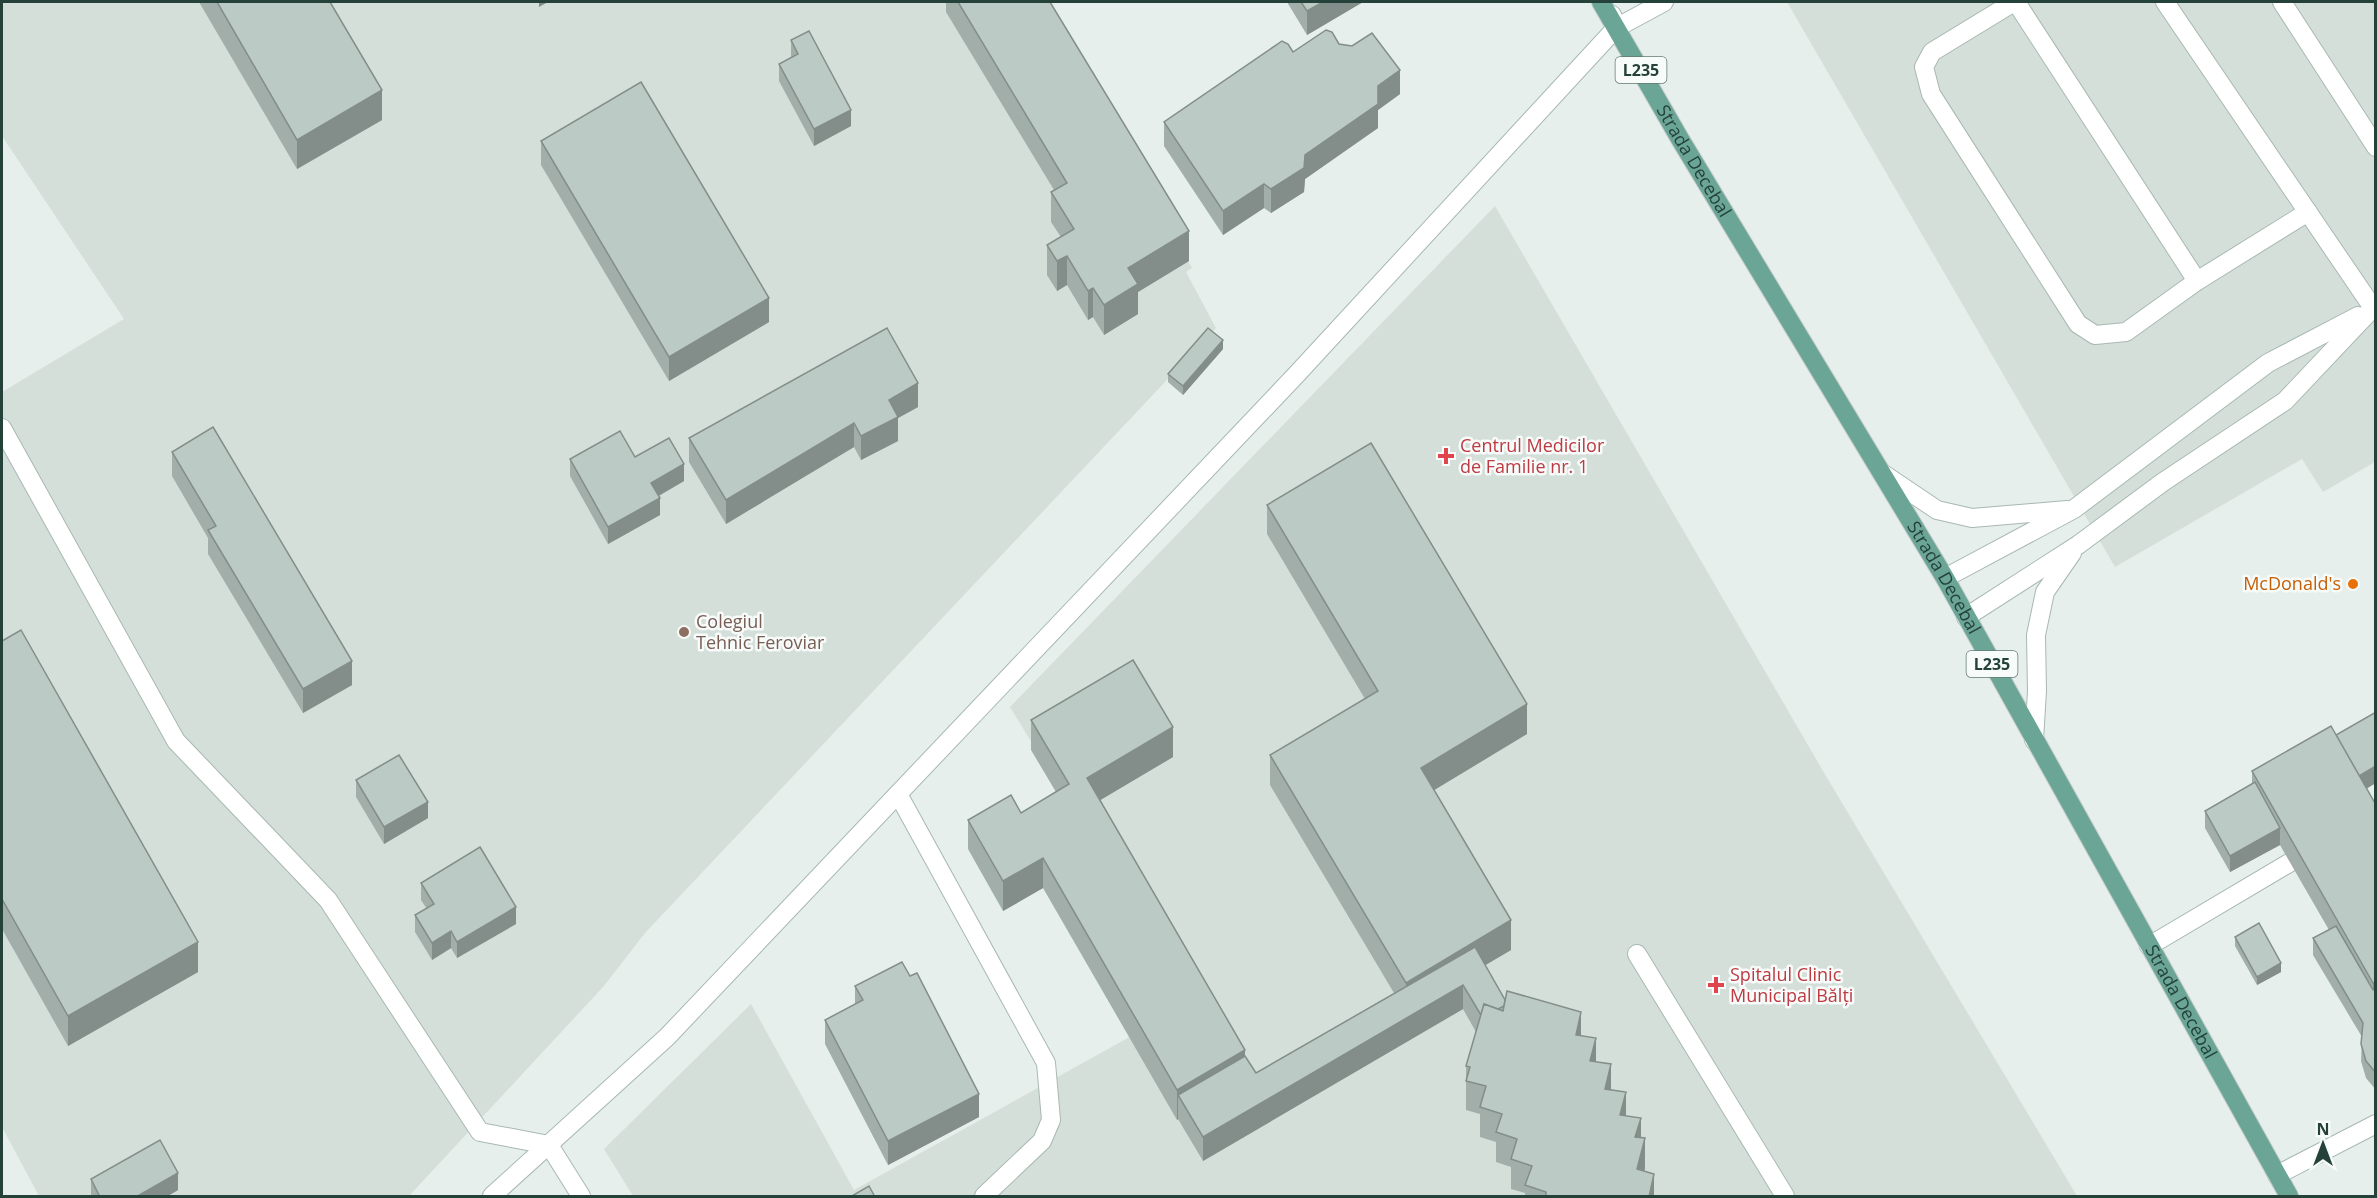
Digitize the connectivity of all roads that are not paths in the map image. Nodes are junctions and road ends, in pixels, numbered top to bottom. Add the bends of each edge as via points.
1 (1600, 2) edge
2 (1607, 2) edge
3 (1664, 2) edge
4 (2015, 2) edge
5 (2165, 2) edge
6 (2282, 2) edge
7 (1616, 28) junction
8 (2376, 147) edge
9 (2308, 212) junction
10 (2197, 281) junction
11 (2374, 307) edge
12 (2, 428) edge
13 (1882, 473) junction
14 (2074, 509) junction
15 (2078, 545) junction
16 (1945, 578) junction
17 (1966, 617) junction
18 (2034, 740) junction
19 (898, 794) junction
20 (2324, 843) edge
21 (2150, 946) junction
22 (1637, 954) dead end
23 (2376, 1124) edge
24 (549, 1144) junction
25 (2277, 1175) junction
26 (492, 1197) edge
27 (581, 1197) edge
28 (984, 1197) edge
29 (1785, 1197) edge
30 (2289, 1197) edge

1 - 7 main road, Strada Decebal / L235
2 - 7 street
3 - 7 street
4 - 10 street
4 - 10 street via 1932,52 1924,68 1931,94 2078,324 2095,335 2126,332
5 - 9 street
6 - 8 street
7 - 13 main road, Strada Decebal / L235
7 - 19 street via 1296,375
9 - 10 street
9 - 11 street
11 - 14 street via 2268,363
11 - 15 street via 2285,401 2163,482
12 - 24 street via 176,741 328,900 480,1132
13 - 14 street via 1936,510 1972,519
13 - 16 main road, Strada Decebal / L235
14 - 16 street
15 - 17 street
15 - 18 street via 2045,592 2036,635
16 - 17 main road, Strada Decebal / L235
17 - 18 main road, Strada Decebal / L235
18 - 21 main road, Strada Decebal / L235
19 - 24 street via 667,1037
19 - 28 street via 1046,1063 1051,1120 1042,1141
20 - 21 street
21 - 25 main road, Strada Decebal / L235
22 - 29 street
23 - 25 street
24 - 26 street
24 - 27 street
25 - 30 main road, Strada Decebal / L235

